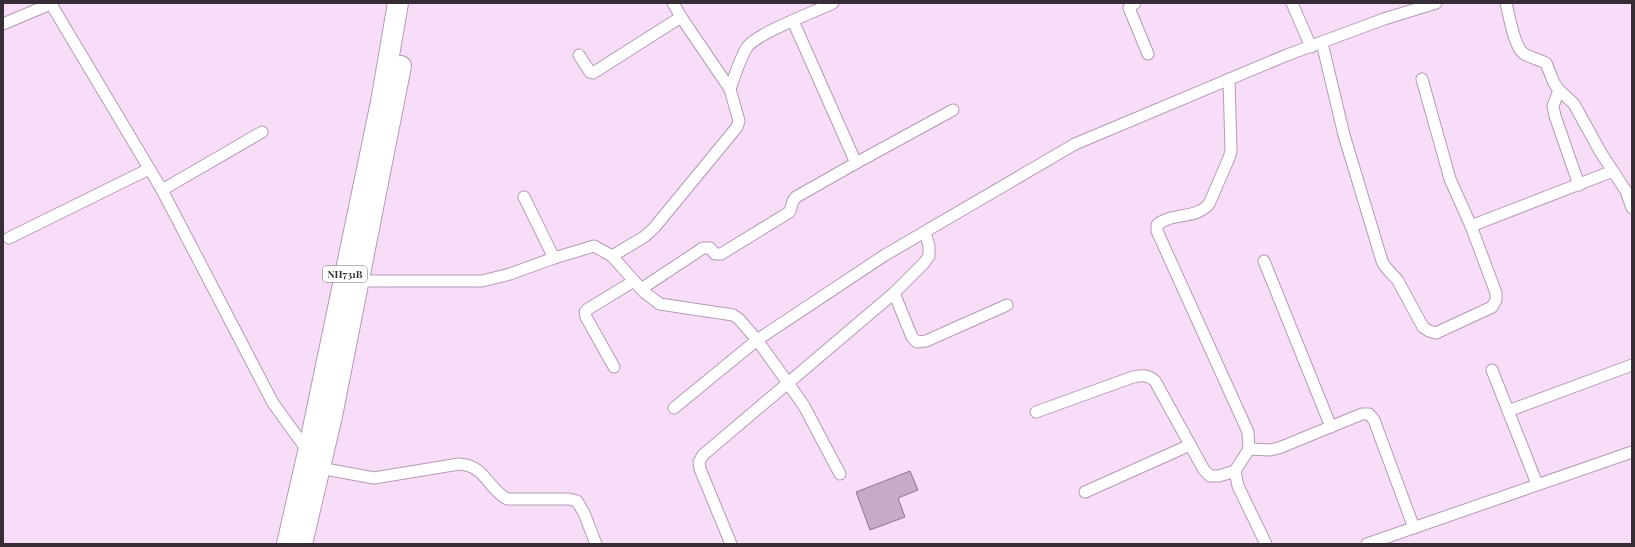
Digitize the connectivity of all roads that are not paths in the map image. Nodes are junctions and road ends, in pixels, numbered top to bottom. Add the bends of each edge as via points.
1 (398, 3) edge
2 (412, 3) edge
3 (672, 3) edge
4 (833, 3) edge
5 (1135, 3) edge
6 (1292, 3) edge
7 (1436, 3) edge
8 (1506, 3) edge
9 (52, 4) edge
10 (680, 17) junction
11 (793, 21) junction
12 (3, 24) edge
13 (1322, 43) junction
14 (1311, 47) junction
15 (1148, 54) dead end
16 (579, 55) dead end
17 (1229, 79) junction
18 (1422, 79) dead end
19 (730, 89) junction
20 (1559, 90) junction
21 (953, 110) dead end
22 (262, 132) dead end
23 (856, 163) junction
24 (149, 169) junction
25 (1613, 172) junction
26 (1579, 185) junction
27 (162, 190) junction
28 (1629, 190) edge
29 (524, 197) dead end
30 (1632, 208) edge
31 (1471, 226) junction
32 (924, 232) junction
33 (9, 238) dead end
34 (612, 256) junction
35 (554, 258) junction
36 (1264, 261) dead end
37 (358, 281) junction
38 (638, 285) junction
39 (894, 293) junction
40 (1007, 305) dead end
41 (757, 340) junction
42 (1632, 365) edge
43 (614, 367) dead end
44 (1492, 370) dead end
45 (788, 383) junction
46 (674, 408) dead end
47 (1508, 411) junction
48 (1036, 412) dead end
49 (1331, 427) junction
50 (1190, 445) junction
51 (1249, 449) junction
52 (308, 452) junction
53 (1632, 452) edge
54 (320, 468) junction
55 (1235, 471) junction
56 (840, 474) dead end
57 (1537, 484) junction
58 (1085, 492) dead end
59 (1414, 528) junction
60 (287, 544) edge
61 (302, 544) edge
62 (596, 544) edge
63 (731, 544) edge
64 (1266, 544) edge
65 (1367, 544) edge

1 - 52 highway, NH731B via 381,102
2 - 37 highway, NH731B via 396,99
3 - 10 street
4 - 11 street
5 - 15 street via 1129,8
6 - 14 street
7 - 13 street via 1384,19
8 - 20 street via 1517,46 1521,52 1546,63
9 - 12 street
9 - 24 street
10 - 16 street via 593,73
10 - 19 street
11 - 19 street via 747,47
11 - 23 street
13 - 14 street
13 - 31 street via 1344,135 1382,262 1385,269 1398,281 1423,327 1429,331 1436,333 1492,307 1496,300 1496,293
14 - 17 street
17 - 32 street via 1075,144
17 - 51 street via 1231,151 1209,204 1204,210 1194,214 1161,221 1157,224 1156,231 1248,432
18 - 31 street via 1450,180
19 - 34 street via 738,121 737,127 654,228
20 - 25 street via 1574,104
20 - 26 street via 1553,106 1555,116
21 - 23 street
22 - 27 street
23 - 38 street via 796,197 788,213 721,254 715,254 710,248 703,248
24 - 27 street
24 - 33 street
25 - 26 street
25 - 28 street
26 - 31 street
27 - 52 street via 273,403
28 - 30 street
29 - 35 street
32 - 39 street via 929,246 929,256
32 - 41 street
34 - 35 street via 594,246
34 - 38 street
35 - 37 street via 482,281
36 - 49 street
37 - 54 highway, NH731B
38 - 41 street via 660,304 733,315
38 - 43 street via 585,312
39 - 40 street via 912,337 917,342 926,341
39 - 45 street
41 - 45 street
41 - 46 street
42 - 47 street
44 - 47 street
45 - 56 street via 804,406
45 - 63 street via 703,455 699,462
47 - 57 street
48 - 50 street via 1133,377 1149,376 1155,381
49 - 51 street via 1279,448
49 - 59 street via 1362,414 1370,414
50 - 55 street via 1210,476
50 - 58 street
51 - 55 street
52 - 54 street
52 - 60 highway, NH731B
53 - 57 street
54 - 61 highway, NH731B
54 - 62 street via 374,478 459,464 468,465 477,469 507,499 577,501
55 - 64 street via 1238,486
57 - 59 street
59 - 65 street

